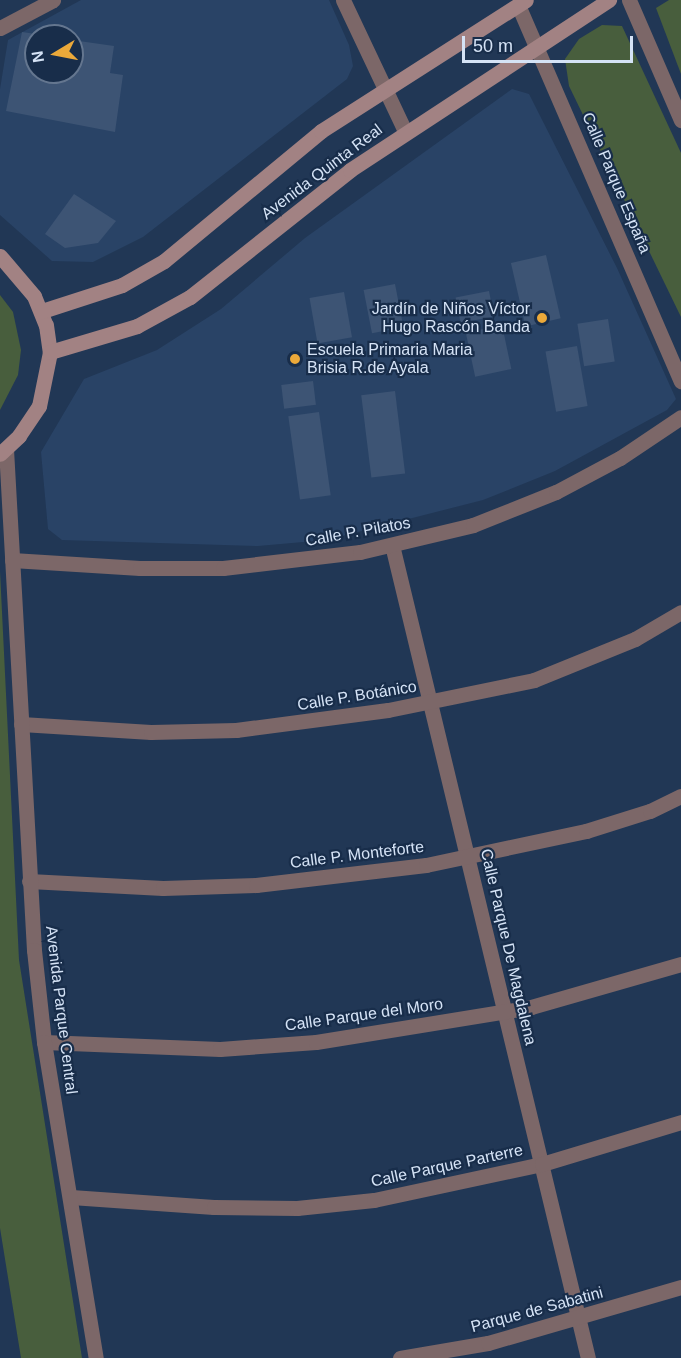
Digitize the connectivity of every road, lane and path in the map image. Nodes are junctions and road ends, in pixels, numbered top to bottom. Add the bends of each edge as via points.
1 (53, 0) edge
2 (343, 0) edge
3 (609, 0) edge
4 (629, 0) edge
5 (520, 2) edge
6 (0, 28) edge
7 (537, 47) junction
8 (385, 88) junction
9 (681, 120) edge
10 (405, 131) junction
11 (0, 256) edge
12 (42, 311) junction
13 (50, 352) junction
14 (681, 381) edge
15 (681, 417) edge
16 (3, 451) edge
17 (392, 545) junction
18 (12, 560) junction
19 (681, 612) edge
20 (432, 702) junction
21 (21, 724) junction
22 (681, 796) edge
23 (468, 856) junction
24 (29, 881) junction
25 (681, 964) edge
26 (505, 1012) junction
27 (44, 1042) junction
28 (681, 1122) edge
29 (542, 1164) junction
30 (71, 1197) junction
31 (681, 1287) edge
32 (579, 1320) junction
33 (96, 1358) edge
34 (400, 1358) edge
35 (588, 1358) edge

1 - 6 street
2 - 8 street
3 - 7 main road, Avenida Quinta Real
4 - 9 street
5 - 7 street, Calle Parque España
5 - 8 main road, Avenida Quinta Real
7 - 10 main road, Avenida Quinta Real
7 - 14 street, Calle Parque España
8 - 10 street
8 - 12 main road, Avenida Quinta Real via 321,131 164,261 122,285
10 - 13 main road, Avenida Quinta Real via 190,297 137,326
11 - 12 main road via 25,281
12 - 13 main road
13 - 16 main road via 39,405
15 - 17 street, Calle P. Pilatos via 620,458 556,492 473,525
16 - 18 street, Avenida Parque Central
17 - 18 street, Calle P. Pilatos via 290,563 223,568 140,568
17 - 20 street, Calle Parque De Magdalena
18 - 21 street, Avenida Parque Central
19 - 20 street, Calle P. Botánico via 635,639 534,680
20 - 21 street, Calle P. Botánico via 315,722 236,730 151,732
20 - 23 street, Calle Parque De Magdalena
21 - 24 street, Avenida Parque Central
22 - 23 street, Calle P. Monteforte via 650,811 586,831
23 - 24 street, Calle P. Monteforte via 426,865 256,885 163,888
23 - 26 street, Calle Parque De Magdalena
24 - 27 street, Avenida Parque Central
25 - 26 street, Calle Parque del Moro via 617,985
26 - 27 street, Calle Parque del Moro via 316,1042 220,1049
26 - 29 street, Calle Parque De Magdalena
27 - 30 street, Avenida Parque Central
28 - 29 street, Calle Parque Parterre
29 - 30 street, Calle Parque Parterre via 449,1187 297,1208 214,1207
29 - 32 street, Calle Parque De Magdalena
30 - 33 street, Avenida Parque Central
31 - 32 street, Parque de Sabatini
32 - 34 street, Parque de Sabatini via 488,1343
32 - 35 street, Calle Parque De Magdalena

